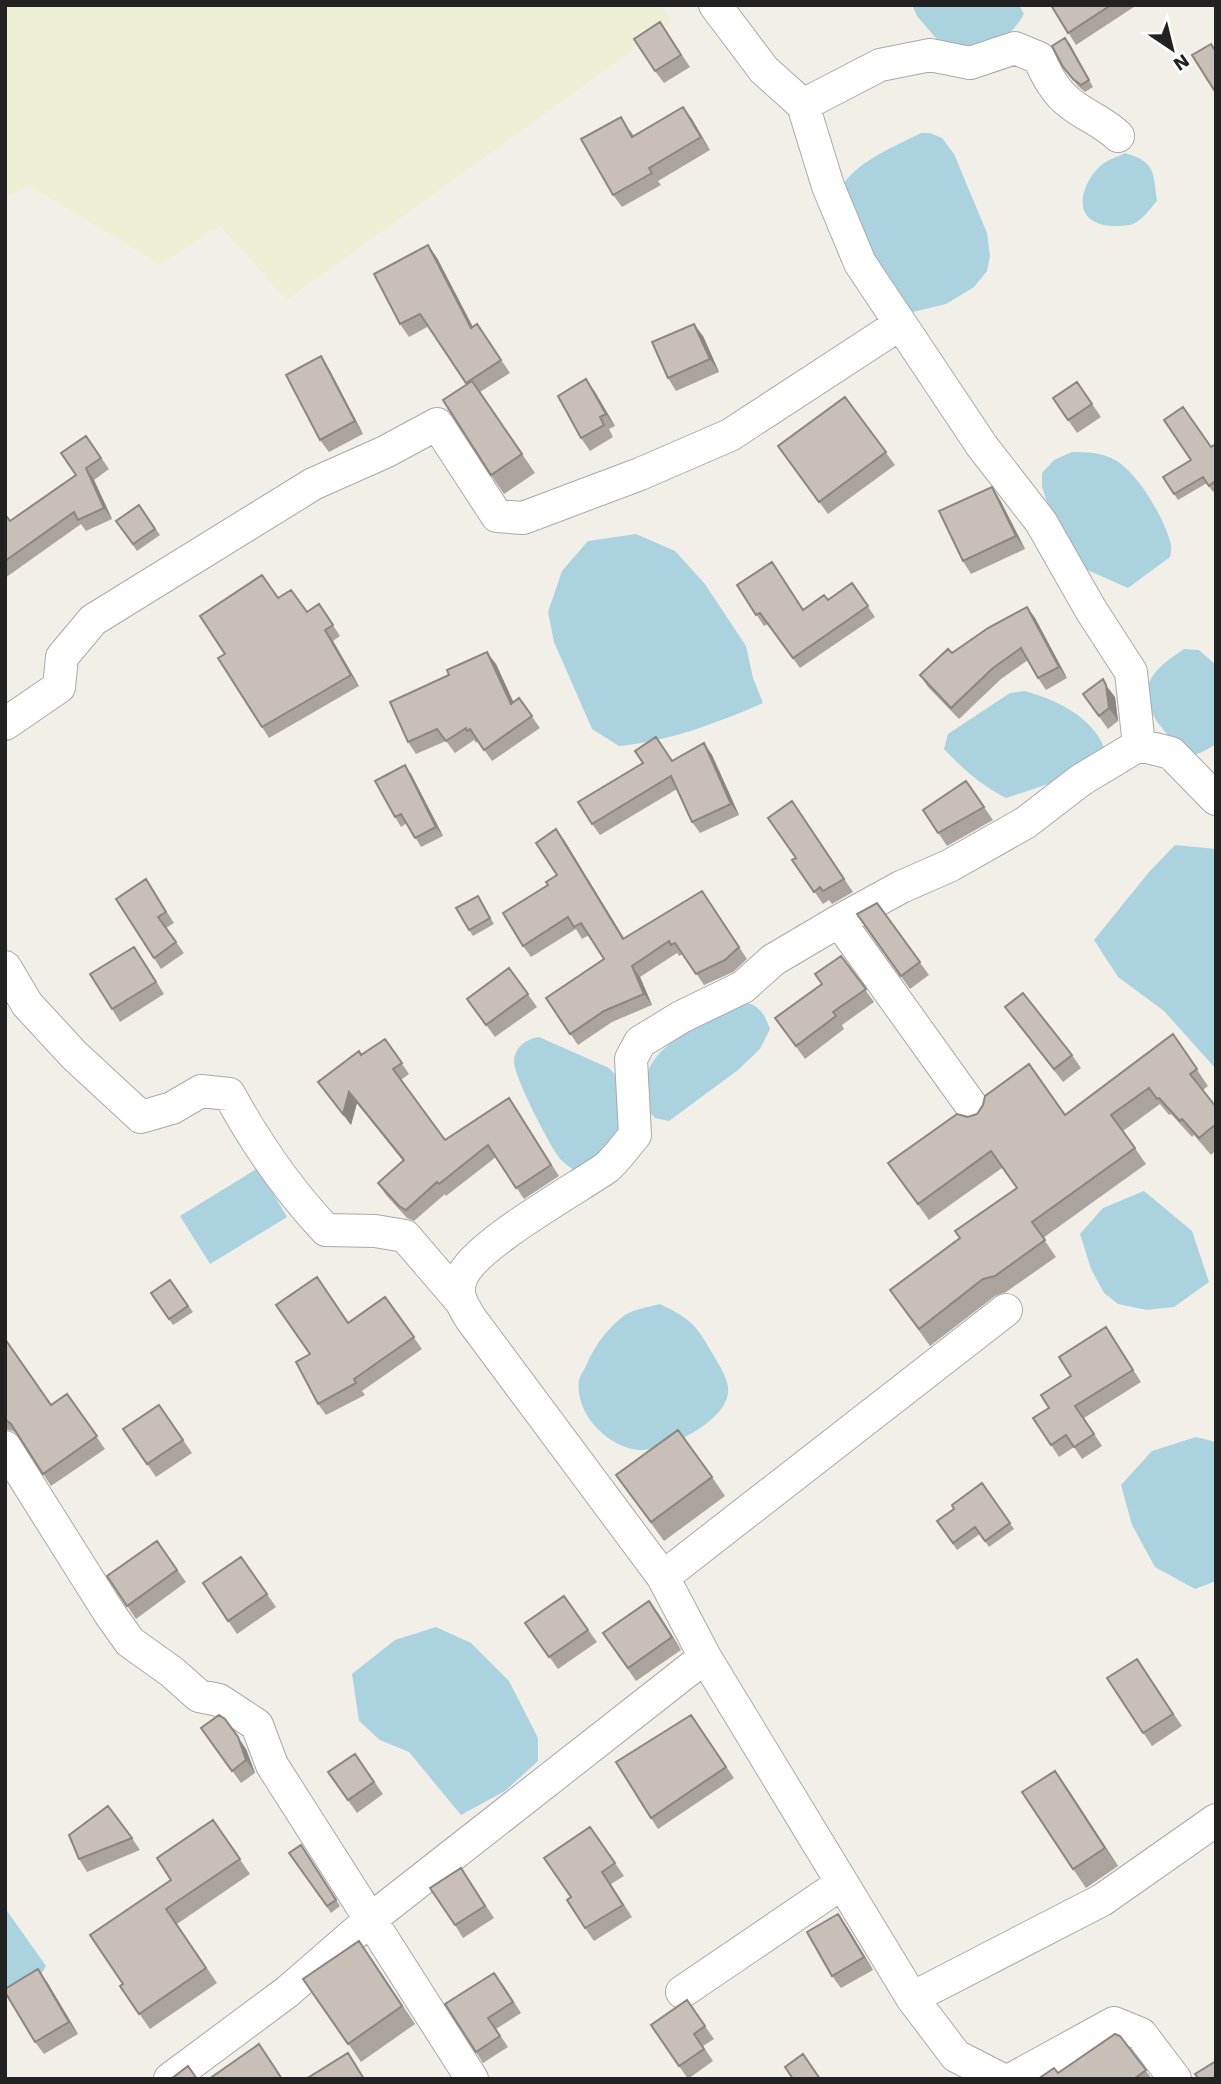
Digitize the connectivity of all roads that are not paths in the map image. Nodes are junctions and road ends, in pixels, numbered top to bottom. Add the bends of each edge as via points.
1 (715, 5) edge
2 (803, 105) junction
3 (1118, 136) dead end
4 (900, 324) junction
5 (5, 724) edge
6 (1139, 745) junction
7 (1216, 799) edge
8 (839, 920) junction
9 (5, 967) edge
10 (978, 1115) edge
11 (459, 1299) junction
12 (1006, 1310) dead end
13 (5, 1447) edge
14 (663, 1577) junction
15 (705, 1657) junction
16 (1216, 1820) edge
17 (841, 1884) junction
18 (371, 1919) junction
19 (682, 1992) dead end
20 (912, 1998) junction
21 (170, 2079) edge
22 (471, 2079) edge
23 (1001, 2079) edge
24 (1012, 2079) edge
25 (1175, 2079) edge

1 - 2 street via 764,70
2 - 3 street via 880,65 930,55 970,63 1015,48 1039,58 1049,80 1071,104
2 - 4 street via 828,186 860,263
4 - 5 street via 730,435 523,518 497,516 437,424 313,484 93,620 62,657 59,687
4 - 6 street via 982,446 1041,522 1131,673
6 - 7 street via 1171,754
6 - 8 street via 1081,780 1025,823
8 - 10 street
8 - 11 street via 773,960 743,987 640,1042 631,1059 635,1135 608,1166 479,1254 461,1278
9 - 11 street via 27,1004 141,1117 172,1108 201,1091 229,1094 250,1132 326,1230 405,1236
11 - 14 street
12 - 14 street
13 - 18 street via 130,1642 199,1696 219,1700 257,1725 272,1765
14 - 15 street
15 - 17 street
15 - 18 street
16 - 20 street via 1102,1900
17 - 19 street
17 - 20 street
18 - 21 street via 287,1992
18 - 22 street
20 - 23 street via 956,2056
24 - 25 street via 1114,2023 1141,2034

